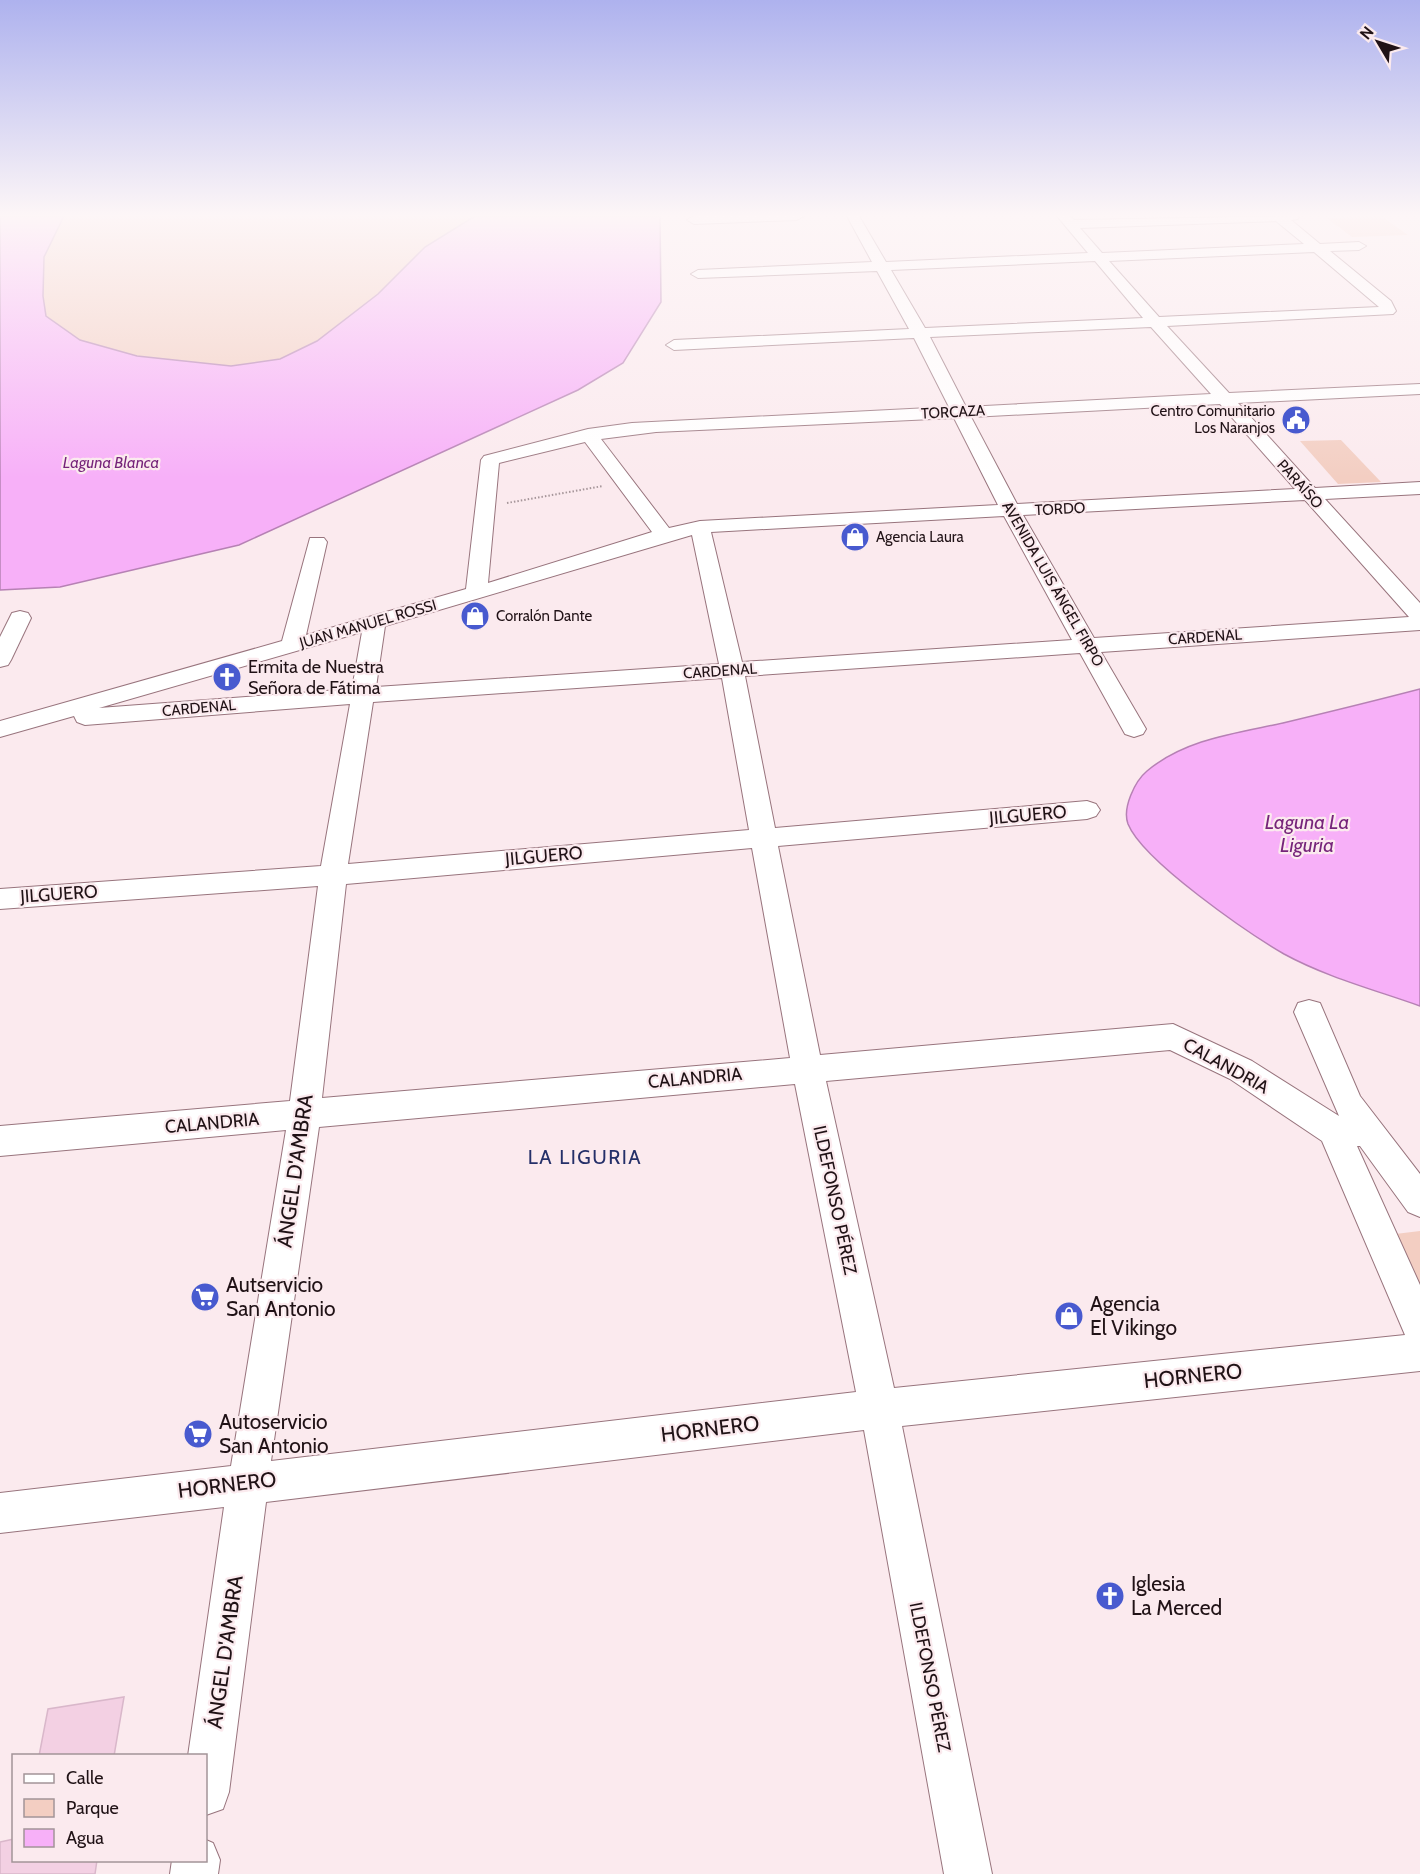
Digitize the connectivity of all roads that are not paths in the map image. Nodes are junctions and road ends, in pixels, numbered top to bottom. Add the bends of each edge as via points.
1 (903, 303) edge
2 (1139, 303) edge
3 (1385, 303) edge
4 (1155, 322) junction
5 (920, 334) junction
6 (674, 345) dead end
7 (1420, 389) edge
8 (1224, 400) junction
9 (959, 412) junction
10 (588, 434) junction
11 (1420, 488) edge
12 (1310, 495) junction
13 (1011, 512) junction
14 (700, 527) junction
15 (664, 535) junction
16 (317, 542) dead end
17 (477, 593) junction
18 (1420, 616) edge
19 (20, 618) dead end
20 (375, 622) junction
21 (1420, 623) edge
22 (1087, 644) junction
23 (292, 645) junction
24 (0, 660) edge
25 (732, 670) junction
26 (365, 695) junction
27 (10, 725) edge
28 (1134, 729) dead end
29 (1087, 810) dead end
30 (765, 837) junction
31 (333, 875) junction
32 (0, 898) edge
33 (1309, 1012) dead end
34 (807, 1068) junction
35 (304, 1116) junction
36 (1350, 1132) junction
37 (0, 1141) edge
38 (1420, 1202) edge
39 (1420, 1327) edge
40 (1420, 1352) edge
41 (879, 1409) junction
42 (248, 1483) junction
43 (0, 1513) edge
44 (207, 1785) edge
45 (968, 1874) edge

1 - 5 street, AVENIDA LUIS ÁNGEL FIRPO
2 - 4 street, PARAÍSO
3 - 4 street via 1388,310
4 - 5 street
4 - 8 street, PARAÍSO
5 - 6 street
5 - 9 street, AVENIDA LUIS ÁNGEL FIRPO
7 - 8 street, TORCAZA
8 - 9 street, TORCAZA
8 - 12 street, PARAÍSO
9 - 10 street, TORCAZA via 644,426
9 - 13 street, AVENIDA LUIS ÁNGEL FIRPO
10 - 15 street
10 - 17 street, TORCAZA via 490,460
11 - 12 street, TORDO
12 - 13 street, TORDO
12 - 18 street, PARAÍSO
13 - 14 street, TORDO via 982,510
13 - 22 street, AVENIDA LUIS ÁNGEL FIRPO
14 - 15 street, JUAN MANUEL ROSSI
14 - 25 street, ILDEFONSO PÉREZ
15 - 17 street, JUAN MANUEL ROSSI
16 - 23 street
17 - 20 street, JUAN MANUEL ROSSI
19 - 24 street
20 - 23 street, JUAN MANUEL ROSSI
20 - 26 street, ÁNGEL D'AMBRA
21 - 22 street, CARDENAL
22 - 25 street, CARDENAL
22 - 28 street, AVENIDA LUIS ÁNGEL FIRPO
23 - 27 street, JUAN MANUEL ROSSI
25 - 26 street, CARDENAL
25 - 30 street, ILDEFONSO PÉREZ
26 - 27 street, CARDENAL
26 - 31 street, ÁNGEL D'AMBRA
29 - 30 street, JILGUERO
30 - 31 street, JILGUERO
30 - 34 street, ILDEFONSO PÉREZ
31 - 32 street, JILGUERO
31 - 35 street, ÁNGEL D'AMBRA
33 - 36 street via 1348,1104
34 - 35 street, CALANDRIA
34 - 36 street, CALANDRIA via 1173,1037 1241,1070
34 - 41 street, ILDEFONSO PÉREZ
35 - 37 street, CALANDRIA
35 - 42 street, ÁNGEL D'AMBRA
36 - 38 street
36 - 39 street
40 - 41 street, HORNERO
41 - 42 street, HORNERO
41 - 45 street, ILDEFONSO PÉREZ
42 - 43 street, HORNERO
42 - 44 street, ÁNGEL D'AMBRA

